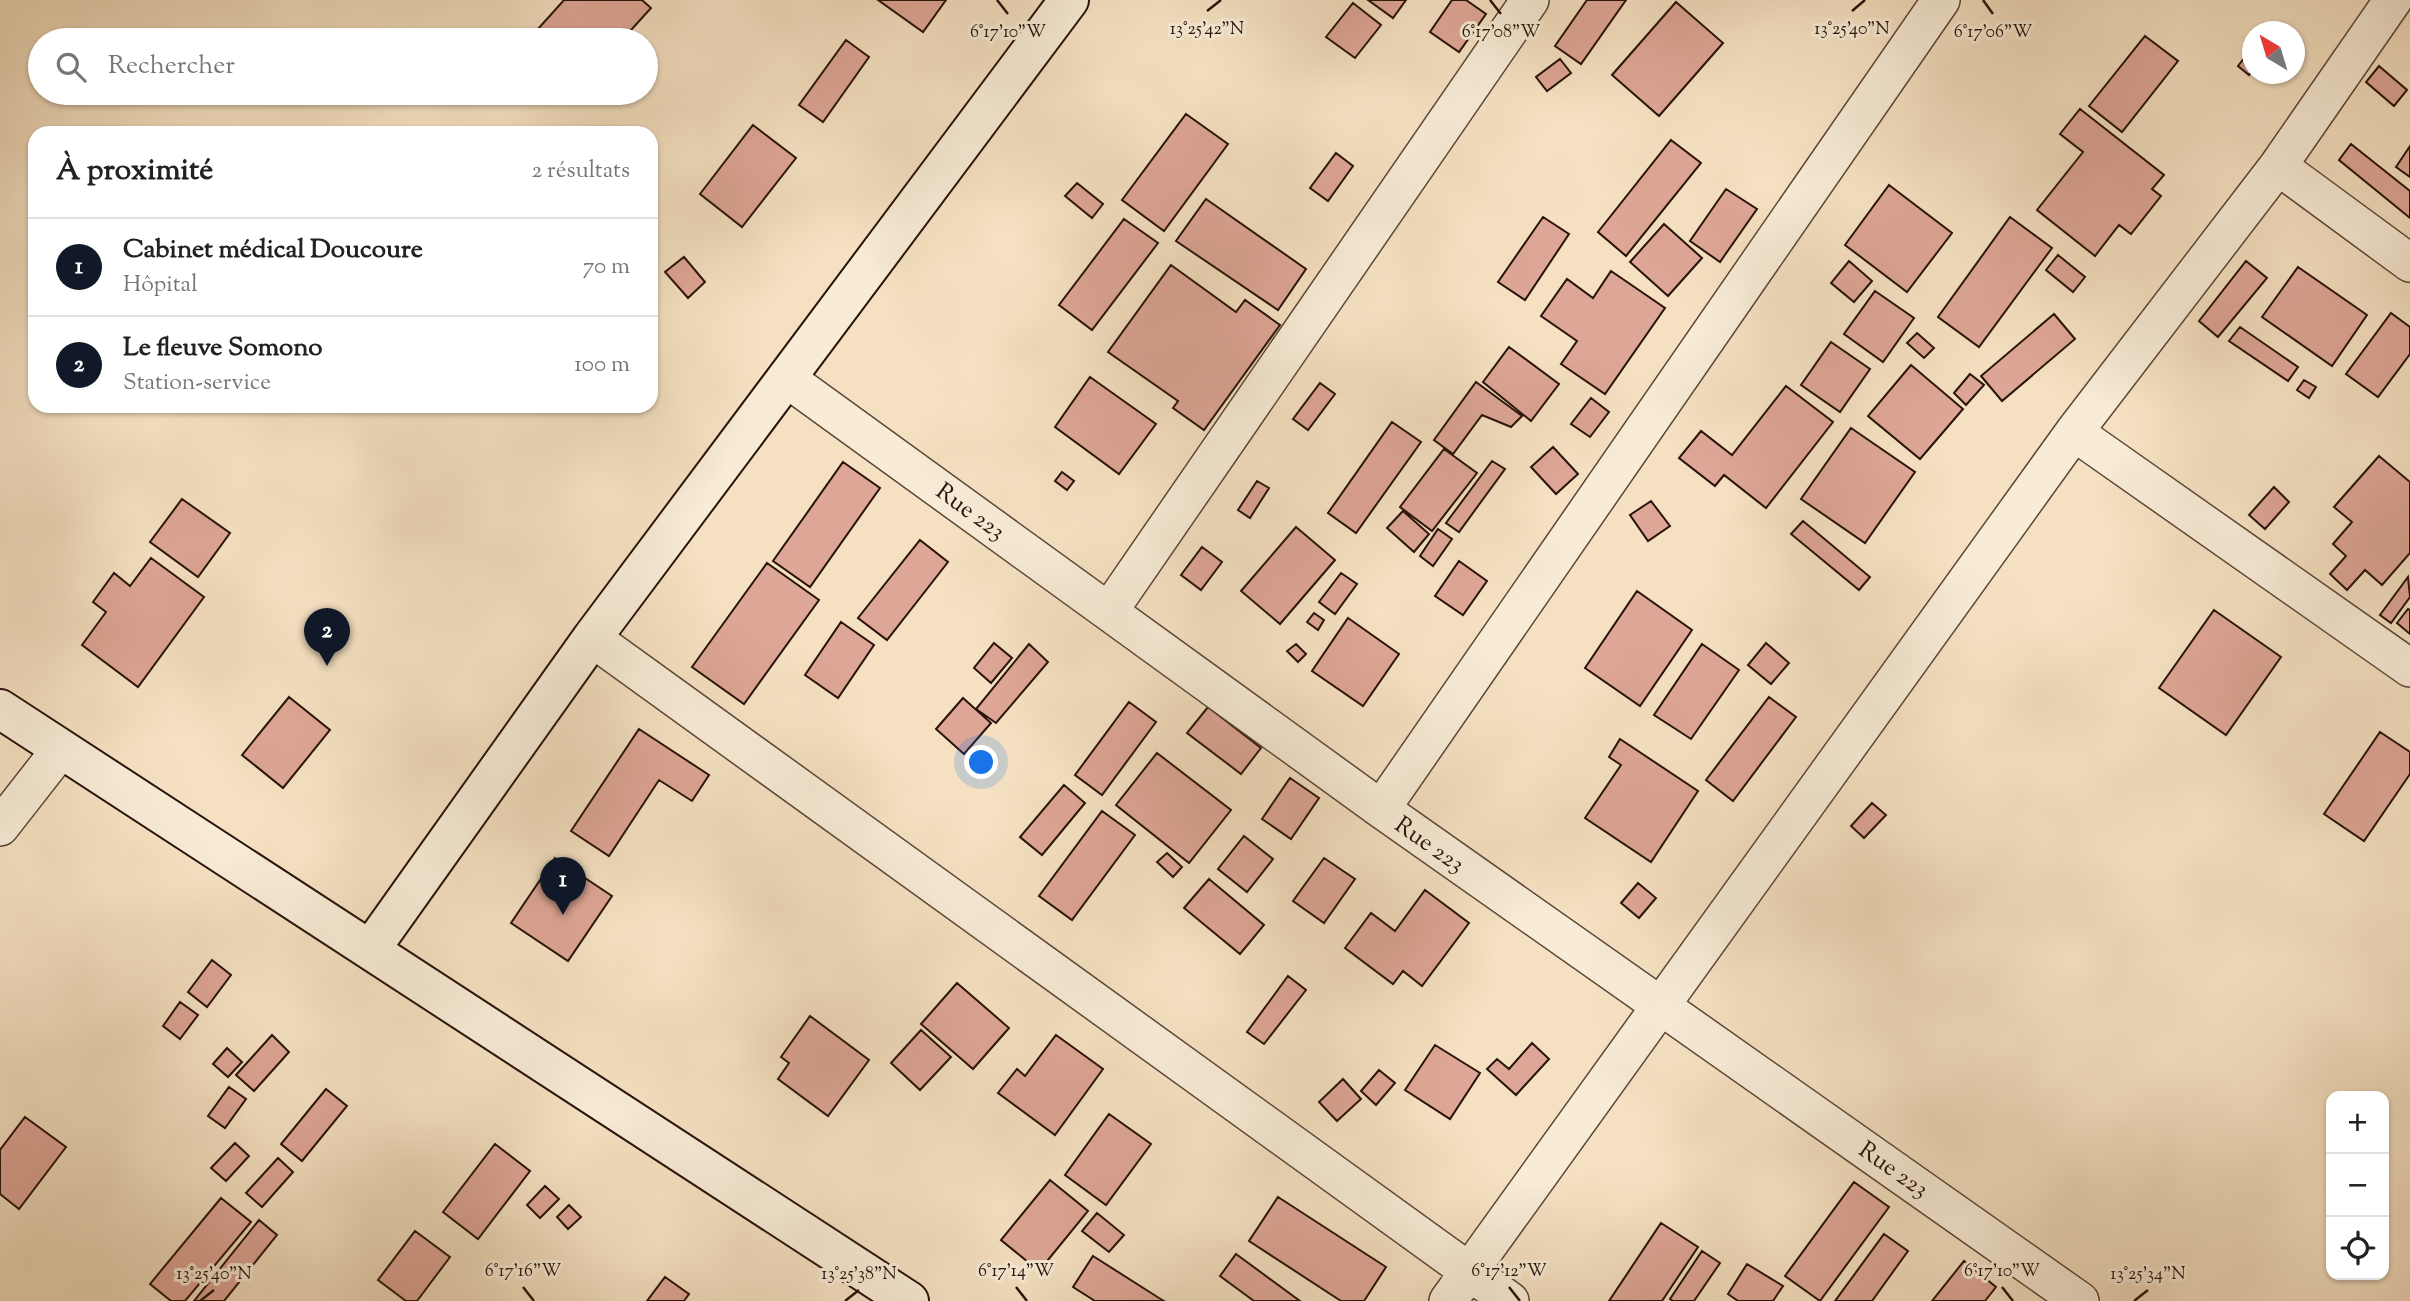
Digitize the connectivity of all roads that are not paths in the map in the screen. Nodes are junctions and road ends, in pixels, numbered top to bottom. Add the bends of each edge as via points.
1 (1069, 0) edge
2 (1530, 0) edge
3 (1941, 0) edge
4 (2393, 0) edge
5 (2278, 166) junction
6 (2410, 263) edge
7 (786, 378) junction
8 (2074, 432) junction
9 (1109, 611) junction
10 (592, 638) junction
11 (2410, 667) edge
12 (0, 709) edge
13 (61, 749) junction
14 (1381, 809) junction
15 (0, 827) edge
16 (370, 950) junction
17 (1661, 1004) junction
18 (1469, 1270) junction
19 (909, 1301) edge
20 (1448, 1301) edge
21 (1510, 1301) edge
22 (2080, 1301) edge

1 - 7 street
2 - 9 street
3 - 14 street
4 - 5 street
5 - 6 street
5 - 8 street
7 - 9 street, Rue 223
7 - 10 street
8 - 11 street
8 - 17 street
9 - 14 street, Rue 223
10 - 16 street
10 - 18 street
12 - 13 street
13 - 15 street
13 - 16 street
14 - 17 street, Rue 223
16 - 19 street
17 - 18 street
17 - 22 street, Rue 223
18 - 20 street
18 - 21 street

